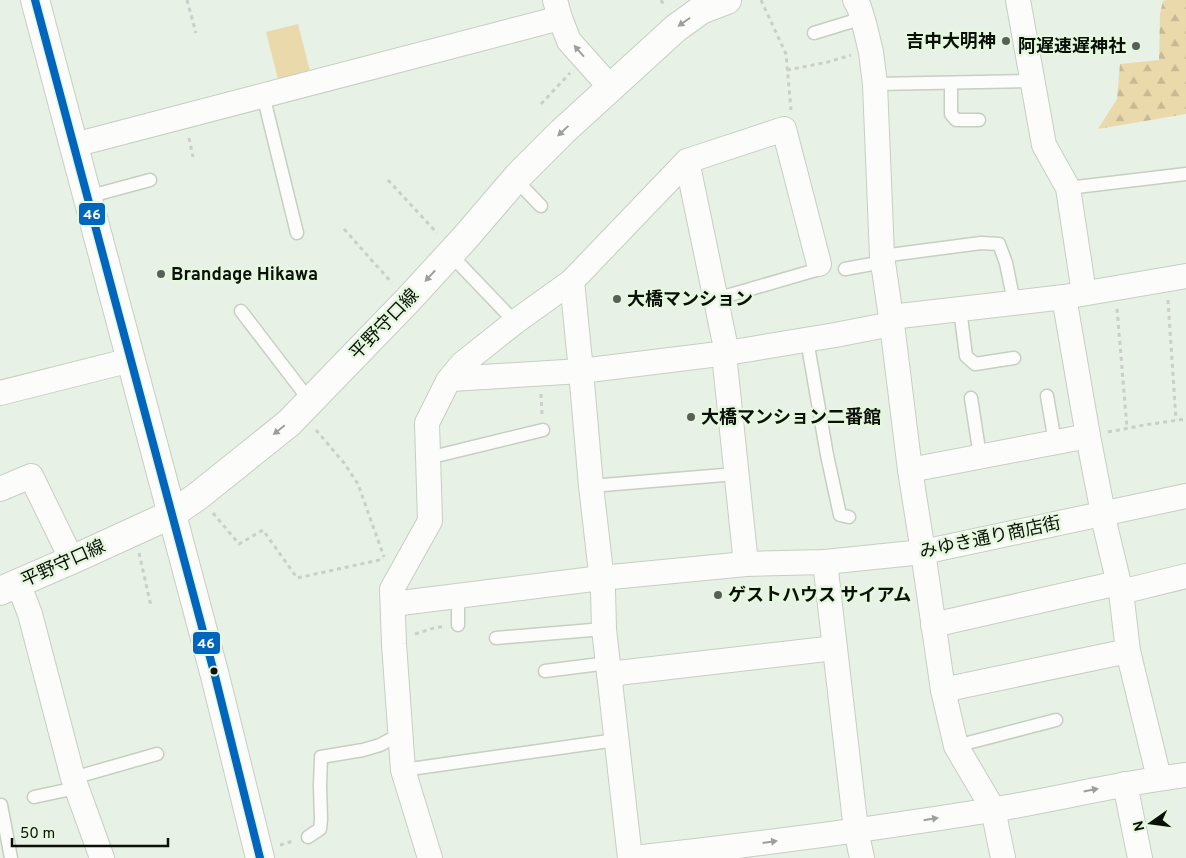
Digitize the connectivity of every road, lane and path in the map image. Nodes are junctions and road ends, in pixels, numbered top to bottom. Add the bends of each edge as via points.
1 (35, 0) edge
2 (188, 0) edge
3 (727, 0) edge
4 (761, 0) edge
5 (1018, 0) edge
6 (558, 9) edge
7 (859, 9) edge
8 (196, 33) dead end
9 (814, 33) dead end
10 (871, 52) junction
11 (584, 58) junction
12 (787, 70) junction
13 (1033, 81) junction
14 (951, 83) junction
15 (875, 84) junction
16 (611, 88) junction
17 (263, 95) junction
18 (541, 104) dead end
19 (979, 120) dead end
20 (784, 129) junction
21 (74, 145) junction
22 (687, 161) junction
23 (1186, 174) edge
24 (515, 179) junction
25 (150, 180) dead end
26 (388, 180) dead end
27 (1068, 188) junction
28 (88, 197) junction
29 (542, 206) dead end
30 (344, 229) dead end
31 (297, 234) dead end
32 (452, 252) junction
33 (883, 259) junction
34 (819, 264) joint
35 (845, 269) dead end
36 (1176, 278) edge
37 (572, 281) junction
38 (1115, 288) junction
39 (1074, 295) junction
40 (716, 299) junction
41 (408, 300) junction
42 (1014, 302) junction
43 (960, 309) junction
44 (241, 311) dead end
45 (892, 320) junction
46 (515, 322) junction
47 (807, 340) junction
48 (726, 353) junction
49 (1014, 358) dead end
50 (131, 360) junction
51 (581, 370) junction
52 (540, 373) junction
53 (451, 379) junction
54 (0, 393) edge
55 (1047, 396) dead end
56 (970, 398) dead end
57 (305, 406) junction
58 (1186, 419) edge
59 (1176, 420) junction
60 (1127, 428) junction
61 (543, 430) joint
62 (1088, 436) junction
63 (1055, 442) junction
64 (980, 456) junction
65 (428, 458) junction
66 (910, 470) junction
67 (736, 474) junction
68 (591, 486) junction
69 (0, 489) edge
70 (198, 496) junction
71 (1186, 496) edge
72 (1102, 513) junction
73 (172, 514) junction
74 (849, 517) dead end
75 (134, 532) junction
76 (924, 552) junction
77 (385, 559) junction
78 (72, 560) junction
79 (825, 562) junction
80 (746, 564) junction
81 (1186, 576) edge
82 (601, 578) junction
83 (9, 587) edge
84 (1120, 588) junction
85 (458, 596) junction
86 (392, 597) junction
87 (151, 606) dead end
88 (458, 625) dead end
89 (933, 625) junction
90 (604, 629) junction
91 (496, 638) dead end
92 (835, 648) junction
93 (1128, 651) junction
94 (608, 669) junction
95 (545, 671) dead end
96 (943, 690) junction
97 (1056, 720) dead end
98 (400, 734) junction
99 (616, 740) junction
100 (956, 746) junction
101 (157, 754) dead end
102 (403, 770) junction
103 (1186, 775) edge
104 (1159, 778) junction
105 (75, 783) junction
106 (1126, 784) junction
107 (34, 797) dead end
108 (1, 804) edge
109 (993, 809) junction
110 (856, 830) junction
111 (308, 837) dead end
112 (729, 853) edge
113 (11, 858) edge
114 (102, 858) edge
115 (260, 858) edge
116 (430, 858) edge
117 (630, 858) edge
118 (634, 858) edge
119 (862, 858) edge
120 (1003, 858) edge
121 (1140, 858) edge

1 - 21 main road
2 - 8 path
3 -> 16 main road, 平野守口線 via 701,10 676,28
4 - 12 path via 786,54
5 - 13 street
11 -> 6 street via 569,41
6 - 17 street
7 - 9 lane
7 - 10 street
10 - 12 path
10 - 15 street
11 - 16 street
11 - 18 path
12 - 20 path via 792,113
13 - 14 lane
13 - 27 street via 1044,145
14 - 15 lane
14 - 19 lane via 951,114 956,120
15 - 33 street
16 -> 24 main road, 平野守口線
17 - 21 street
17 - 31 lane
20 - 22 street
20 - 34 street
21 - 28 main road
22 - 37 street
22 - 40 street
23 - 27 lane
24 - 29 lane
24 - 32 main road, 平野守口線
25 - 28 lane
26 - 32 path
27 - 39 street
28 - 50 main road
30 - 41 path
32 -> 41 main road, 平野守口線
32 - 46 lane
33 - 35 lane
33 - 42 lane via 981,243 999,244
33 - 45 street
34 - 40 lane via 816,270
36 - 38 street
36 - 59 path
37 - 46 street
37 - 51 street
38 - 39 street
38 - 60 path
39 - 42 street
39 - 62 street
40 - 48 street
41 - 57 main road, 平野守口線
42 - 43 street
43 - 45 street
43 - 49 lane via 966,356 975,364
44 - 57 lane
45 - 47 street
45 - 66 street
46 - 53 street via 462,364
47 - 48 street
47 - 74 lane via 840,515
48 - 51 street
48 - 67 street
50 - 54 street
50 - 73 main road
51 - 52 street
51 - 68 street
52 - 53 street
52 - 61 path
53 - 65 street via 426,423
55 - 63 lane
56 - 64 lane
57 -> 70 main road, 平野守口線
57 - 77 path via 358,484
58 - 59 path
59 - 60 path
60 - 62 path
61 - 65 lane
62 - 63 street
62 - 72 street
63 - 64 street
64 - 66 street
65 - 86 street via 430,521
66 - 76 street
67 - 68 lane
67 - 80 street
68 - 82 street
69 - 78 street via 31,476
70 - 73 main road, 平野守口線
70 - 77 path via 239,544 263,530 297,578
71 - 72 street, みゆき通り商店街
72 - 76 street, みゆき通り商店街
72 - 84 street
73 - 75 main road, 平野守口線
73 - 115 main road
75 - 78 main road, 平野守口線
75 - 87 path
76 - 79 street, みゆき通り商店街
76 - 89 street
77 - 86 path
78 - 83 main road, 平野守口線
79 - 80 street, みゆき通り商店街
79 - 92 street
80 - 82 street, みゆき通り商店街
81 - 84 street
82 - 85 street, みゆき通り商店街
82 - 90 street
83 - 105 street via 30,614
84 - 89 street
84 - 93 street
85 - 86 street, みゆき通り商店街
85 - 88 lane
86 - 98 street
89 - 96 street
90 - 91 lane
90 - 94 street
92 - 94 street
92 - 110 street
93 - 96 street
93 - 104 street
94 - 95 lane
94 - 99 street
96 - 100 street
97 - 100 lane
98 - 102 street
98 - 111 lane via 363,750 321,756 320,829
99 - 102 lane
99 - 117 street
100 - 109 street
101 - 105 lane
102 - 116 street
103 - 104 street
104 - 106 street
105 - 107 lane
105 - 114 street
109 -> 106 street
106 - 121 street
108 - 113 lane
110 -> 109 street
109 - 120 street
112 -> 110 street
110 - 119 street
112 - 118 street

